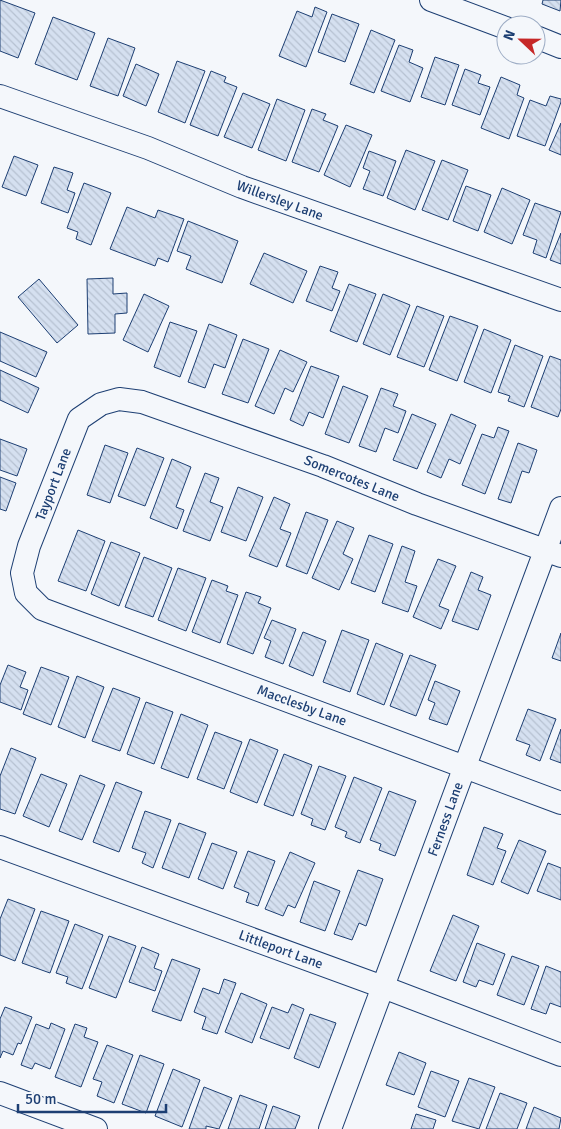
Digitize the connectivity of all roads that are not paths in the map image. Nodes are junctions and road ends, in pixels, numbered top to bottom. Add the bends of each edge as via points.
1 (430, 0) edge
2 (496, 24) edge
3 (546, 41) edge
4 (561, 47) edge
5 (0, 96) edge
6 (561, 300) edge
7 (142, 402) joint
8 (561, 508) edge
9 (553, 553) edge
10 (42, 609) joint
11 (465, 765) junction
12 (561, 802) edge
13 (0, 847) edge
14 (383, 987) junction
15 (561, 1055) edge
16 (0, 1093) edge
17 (96, 1129) edge
18 (330, 1129) edge

1 - 2 street
3 - 4 street
5 - 6 street, Willersley Lane via 148,148 242,187
7 - 9 street, Somercotes Lane
7 - 10 street, Tayport Lane via 119,399 101,404 80,419 29,546 22,574 26,593
8 - 9 street, Ferness Lane
9 - 11 street, Ferness Lane
10 - 11 street, Macclesby Lane
11 - 12 street, Macclesby Lane
11 - 14 street, Ferness Lane
13 - 14 street, Littleport Lane
14 - 15 street, Littleport Lane
14 - 18 street, Ferness Lane
16 - 17 street

